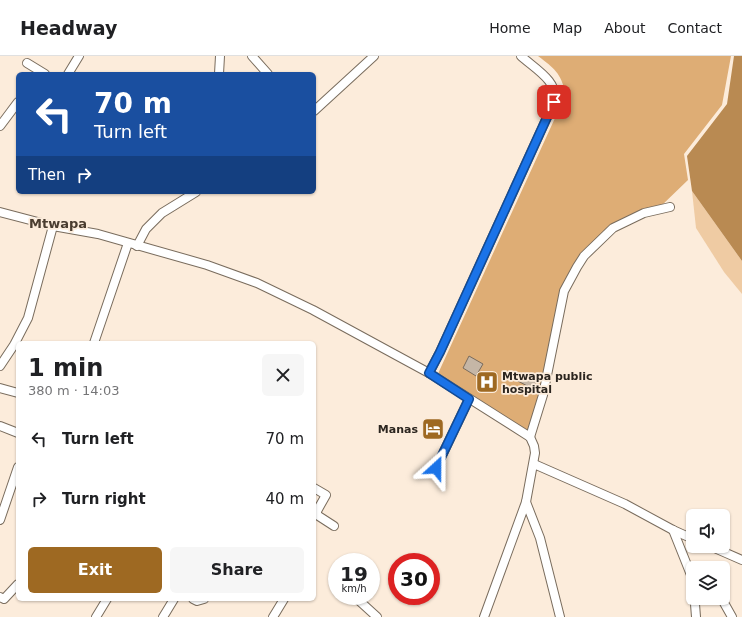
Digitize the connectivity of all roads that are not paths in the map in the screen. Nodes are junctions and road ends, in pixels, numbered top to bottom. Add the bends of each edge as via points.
1 (80, 56) edge
2 (220, 56) edge
3 (252, 56) edge
4 (374, 56) edge
5 (521, 56) edge
6 (27, 63) dead end
7 (42, 72) edge
8 (69, 72) edge
9 (219, 72) edge
10 (266, 72) edge
11 (16, 105) edge
12 (316, 109) edge
13 (0, 126) edge
14 (193, 194) edge
15 (670, 207) dead end
16 (0, 212) edge
17 (54, 226) junction
18 (128, 243) junction
19 (137, 246) junction
20 (16, 341) edge
21 (16, 341) edge
22 (95, 341) edge
23 (0, 366) edge
24 (429, 373) junction
25 (0, 388) edge
26 (16, 392) edge
27 (469, 399) junction
28 (0, 426) edge
29 (16, 431) edge
30 (530, 437) junction
31 (534, 464) junction
32 (436, 468) dead end
33 (16, 473) edge
34 (316, 489) edge
35 (526, 502) junction
36 (0, 520) edge
37 (334, 526) dead end
38 (673, 530) junction
39 (686, 536) edge
40 (726, 553) edge
41 (742, 560) edge
42 (686, 562) edge
43 (16, 586) edge
44 (0, 598) edge
45 (106, 601) edge
46 (173, 601) edge
47 (283, 601) edge
48 (364, 605) edge
49 (695, 605) edge
50 (725, 605) edge
51 (96, 617) edge
52 (163, 617) edge
53 (273, 617) edge
54 (377, 617) edge
55 (484, 617) edge
56 (560, 617) edge
57 (696, 617) edge
58 (732, 617) edge

1 - 8 street
2 - 9 street
3 - 10 street
4 - 12 street
5 - 24 street via 551,83 556,92 554,102
6 - 7 street
11 - 13 street
14 - 19 street via 162,213 146,229
15 - 30 street via 644,213 613,228 584,256 577,267 564,291 543,395
16 - 17 street
17 - 18 street via 98,234
17 - 20 street via 28,318
18 - 19 street
18 - 22 street
19 - 24 street via 232,273 276,291
21 - 23 street
24 - 27 street
25 - 26 street
27 - 30 street
27 - 32 street
28 - 29 street
30 - 31 street via 534,446
31 - 35 street
31 - 38 street via 625,504
33 - 36 street
34 - 37 street via 326,495 317,511 318,515
35 - 55 street
35 - 56 street via 540,538
38 - 39 street
38 - 42 street
40 - 41 street
43 - 44 street via 6,598
45 - 51 street
46 - 52 street
47 - 53 street
48 - 54 street
49 - 57 street
50 - 58 street

